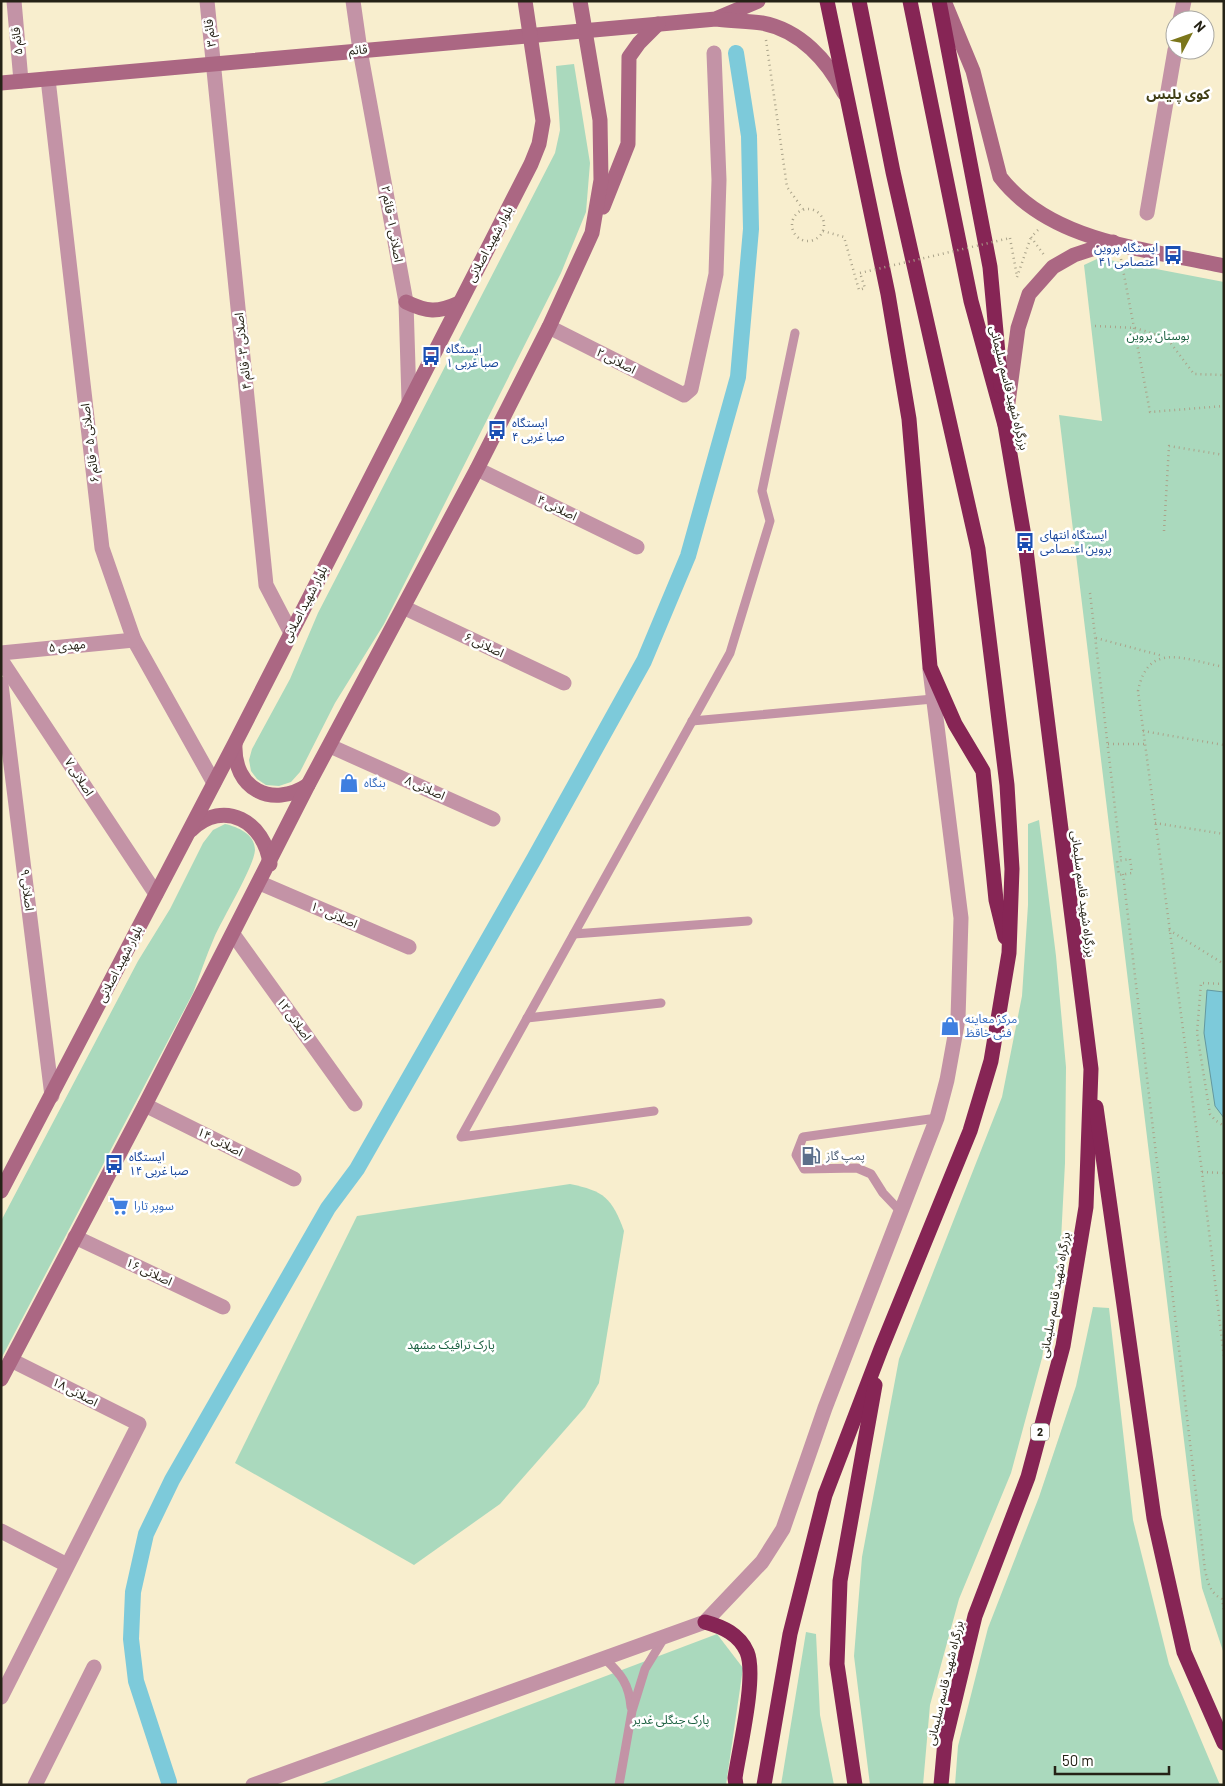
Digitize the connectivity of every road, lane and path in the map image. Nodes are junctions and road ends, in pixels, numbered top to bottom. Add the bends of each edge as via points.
1 (14, 1) edge
2 (207, 1) edge
3 (353, 1) edge
4 (525, 1) edge
5 (580, 1) edge
6 (758, 1) edge
7 (827, 1) edge
8 (859, 1) edge
9 (910, 1) edge
10 (939, 1) edge
11 (944, 1) edge
12 (716, 20) junction
13 (658, 24) junction
14 (764, 24) junction
15 (583, 31) junction
16 (531, 36) junction
17 (360, 50) junction
18 (714, 53) dead end
19 (1173, 60) edge
20 (214, 64) junction
21 (48, 79) junction
22 (21, 81) junction
23 (1, 83) edge
24 (850, 106) junction
25 (803, 209) junction
26 (1147, 213) dead end
27 (1046, 219) junction
28 (823, 231) junction
29 (592, 233) junction
30 (1031, 237) junction
31 (1115, 242) junction
32 (1053, 266) junction
33 (1224, 266) edge
34 (406, 302) junction
35 (458, 303) junction
36 (549, 326) junction
37 (1095, 326) dead end
38 (1135, 328) junction
39 (795, 333) dead end
40 (1224, 374) edge
41 (409, 400) junction
42 (1224, 406) edge
43 (1005, 425) junction
44 (1224, 455) edge
45 (477, 469) junction
46 (1164, 531) dead end
47 (637, 547) dead end
48 (1090, 594) dead end
49 (405, 608) junction
50 (291, 632) junction
51 (1095, 638) junction
52 (134, 640) junction
53 (1, 653) edge
54 (1164, 656) junction
55 (1, 660) edge
56 (930, 667) junction
57 (1224, 667) edge
58 (564, 683) dead end
59 (1, 684) edge
60 (933, 699) junction
61 (692, 720) junction
62 (1143, 731) junction
63 (235, 743) junction
64 (1108, 744) junction
65 (1145, 744) junction
66 (1224, 745) edge
67 (330, 746) junction
68 (214, 783) junction
69 (308, 785) junction
70 (493, 819) dead end
71 (1155, 823) junction
72 (187, 834) junction
73 (1224, 834) edge
74 (1121, 860) junction
75 (270, 864) junction
76 (1123, 874) junction
77 (260, 883) junction
78 (156, 894) junction
79 (748, 921) dead end
80 (1169, 930) junction
81 (233, 934) junction
82 (574, 934) junction
83 (409, 947) dead end
84 (1009, 953) junction
85 (1224, 964) edge
86 (1224, 984) edge
87 (661, 1003) dead end
88 (527, 1018) junction
89 (1091, 1069) junction
90 (52, 1096) junction
91 (355, 1104) dead end
92 (146, 1105) junction
93 (654, 1111) dead end
94 (937, 1118) junction
95 (1224, 1126) edge
96 (1202, 1172) junction
97 (1224, 1172) edge
98 (294, 1179) dead end
99 (1, 1191) edge
100 (901, 1212) junction
101 (75, 1237) junction
102 (223, 1307) dead end
103 (881, 1349) junction
104 (1224, 1358) edge
105 (11, 1360) junction
106 (1, 1379) edge
107 (1, 1531) edge
108 (67, 1564) junction
109 (1224, 1612) edge
110 (705, 1622) junction
111 (664, 1637) junction
112 (605, 1658) junction
113 (94, 1668) dead end
114 (1, 1697) edge
115 (632, 1711) junction
116 (1224, 1743) edge
117 (35, 1785) edge
118 (253, 1785) edge
119 (619, 1785) edge
120 (736, 1785) edge
121 (764, 1785) edge
122 (855, 1785) edge
123 (942, 1785) edge

1 - 22 street, قائم ۵
2 - 20 street, قائم ۳
3 - 17 street, اصلانی ۱- قائم ۲
4 - 16 main road, بلوار شهید اصلانی
5 - 15 main road
6 - 12 main road
7 - 24 highway
8 - 84 highway via 893,172 978,549 1007,785 1012,869
9 - 43 highway, بزرگراه شهید قاسم سلیمانی via 971,301
10 - 43 highway via 990,267
11 - 27 main road via 973,71 1000,177 1010,191
12 - 13 main road, قائم
12 - 14 main road
13 - 15 main road, قائم
13 - 29 main road via 639,42 629,58 628,144
14 - 24 main road via 787,32 816,52 833,72
14 - 25 path via 786,188
15 - 16 main road, قائم
15 - 29 main road via 600,120 601,180
16 - 17 main road, قائم
16 - 35 main road, بلوار شهید اصلانی via 543,121 539,144
17 - 20 main road, قائم
17 - 34 street, اصلانی ۱- قائم ۲
18 - 36 street, اصلانی ۲ via 719,180 716,274 693,385 684,395
19 - 26 street
20 - 21 main road, قائم
20 - 50 street, اصلانی ۳- قائم ۴ via 266,585
21 - 22 main road, قائم
21 - 52 street, اصلانی ۵ - قائم ۶ via 102,548
22 - 23 main road, قائم
24 - 56 highway via 888,294 909,419
25 - 28 path via 809,208 820,214
25 - 28 path via 792,220 795,235 810,241
27 - 30 path
27 - 31 main road
28 - 30 path, bridge via 844,237 859,290 865,288 860,273 1010,238 1018,277
29 - 36 main road
30 - 32 path
31 - 32 main road via 1074,255
31 - 33 main road
31 - 38 path
32 - 43 main road via 1029,294 1018,328
34 - 35 main road via 424,310 443,310
34 - 41 street, اصلانی ۱- قائم ۲
35 - 41 main road, بلوار شهید اصلانی
36 - 45 main road
37 - 38 path
38 - 40 path via 1167,338 1194,374
38 - 42 path via 1150,412
39 - 61 lane via 762,491 770,521 730,653
41 - 50 main road, بلوار شهید اصلانی
43 - 89 highway, بزرگراه شهید قاسم سلیمانی via 1025,542
44 - 46 path via 1169,446
45 - 47 street, اصلانی ۴
45 - 49 main road
48 - 51 path
49 - 58 street, اصلانی ۶
49 - 67 main road
50 - 63 main road, بلوار شهید اصلانی
51 - 54 path
51 - 64 path
52 - 53 street, مهدی ۵
52 - 68 street, اصلانی ۵ - قائم ۶
54 - 57 path
54 - 62 path via 1150,665 1140,679 1138,691
55 - 78 street, اصلانی ۷
56 - 60 street
56 - 84 highway via 955,724 982,771 996,900
59 - 90 street, اصلانی ۹
60 - 61 lane
60 - 94 street via 962,918 958,1019
61 - 82 lane
62 - 65 path
62 - 66 path
63 - 68 main road, بلوار شهید اصلانی
63 - 69 main road via 234,757 238,770 256,790 283,796
64 - 65 path
64 - 74 path
65 - 71 path
67 - 69 main road
67 - 70 street, اصلانی ۸
68 - 72 main road, بلوار شهید اصلانی
69 - 75 main road
71 - 73 path
71 - 80 path
72 - 75 main road via 210,818 239,818 262,836
72 - 78 main road, بلوار شهید اصلانی
74 - 76 path via 1117,860 1119,875
74 - 76 path via 1130,859 1132,873
75 - 77 main road
76 - 109 path via 1205,1570 1208,1586 1222,1599
77 - 81 main road
77 - 83 street, اصلانی ۱۰
78 - 90 main road, بلوار شهید اصلانی
79 - 82 lane
80 - 85 path
80 - 96 path
81 - 91 street, اصلانی ۱۲
81 - 92 main road
82 - 88 lane
84 - 103 highway via 991,1061 970,1132
86 - 95 path via 1201,983 1197,1034 1210,1114
87 - 88 lane
88 - 93 lane via 461,1137
89 - 116 highway via 1154,1518 1184,1652
89 - 123 highway, بزرگراه شهید قاسم سلیمانی / 2 via 1086,1207 1063,1346 1028,1477 975,1616 946,1741
90 - 99 main road, بلوار شهید اصلانی
92 - 98 street, اصلانی ۱۴
92 - 101 main road
94 - 100 street
94 - 100 lane via 803,1137 796,1155 804,1169 857,1168 872,1174
96 - 97 path
96 - 104 path
100 - 110 street via 825,1408 783,1529 762,1562
101 - 102 street, اصلانی ۱۶
101 - 105 main road
103 - 121 highway via 825,1495 790,1634
103 - 122 highway via 840,1581 837,1664
105 - 106 main road
105 - 108 street, اصلانی ۱۸ via 139,1424
107 - 108 street
108 - 114 street
110 - 111 street
110 - 120 highway via 725,1627 736,1638 747,1652 751,1671
111 - 112 street
111 - 115 lane via 645,1669
112 - 115 lane via 622,1674 629,1688
112 - 118 street
113 - 117 street
115 - 119 lane

